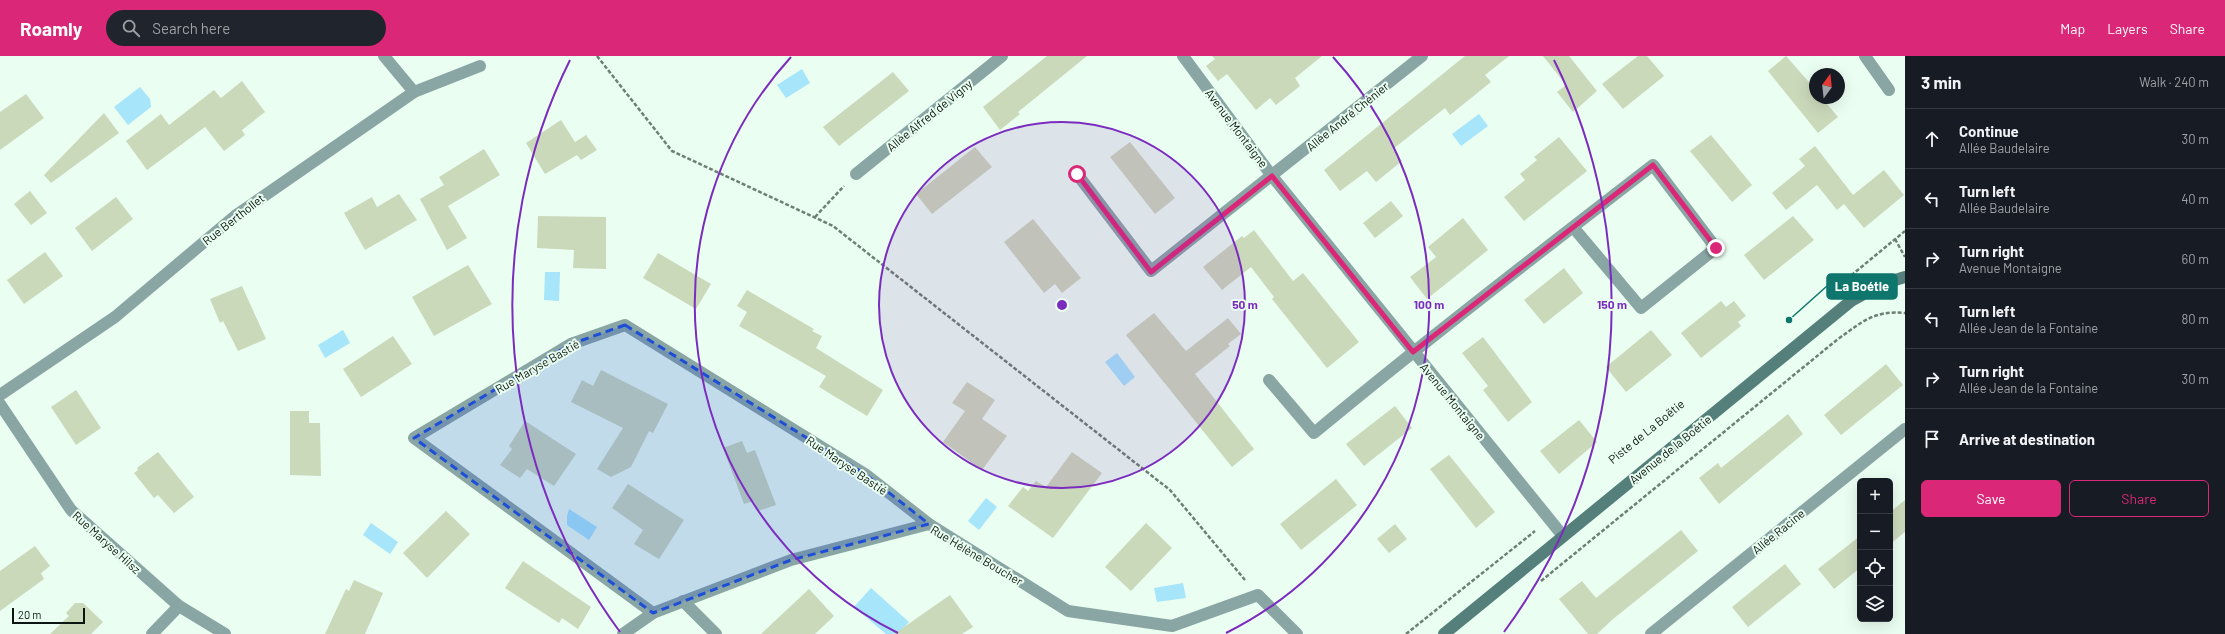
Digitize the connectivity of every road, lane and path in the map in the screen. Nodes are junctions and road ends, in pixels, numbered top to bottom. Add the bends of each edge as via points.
1 (384, 56) edge
2 (597, 56) edge
3 (1002, 56) edge
4 (1183, 56) edge
5 (1422, 56) edge
6 (1865, 56) edge
7 (480, 66) dead end
8 (1889, 90) dead end
9 (414, 92) junction
10 (856, 174) joint
11 (1077, 174) dead end
12 (1272, 176) junction
13 (815, 217) junction
14 (1573, 227) junction
15 (1905, 231) edge
16 (1895, 239) junction
17 (1905, 256) edge
18 (1905, 277) edge
19 (1840, 284) dead end
20 (1905, 313) edge
21 (1413, 352) junction
22 (1269, 380) dead end
23 (0, 394) edge
24 (0, 404) edge
25 (1905, 429) edge
26 (1551, 520) junction
27 (929, 524) junction
28 (1563, 536) junction
29 (1537, 585) dead end
30 (1258, 595) junction
31 (683, 601) junction
32 (179, 606) junction
33 (653, 613) junction
34 (152, 634) edge
35 (225, 634) edge
36 (623, 634) edge
37 (716, 634) edge
38 (1297, 634) edge
39 (1406, 634) edge
40 (1444, 634) edge
41 (1651, 634) edge

1 - 9 street
2 - 13 path via 672,151
3 - 10 street, Allée Alfred de Vigny
4 - 12 street, Avenue Montaigne
5 - 12 street, Allée André Chénier
6 - 8 street
7 - 9 street, Rue Berthollet
9 - 23 street, Rue Berthollet via 235,216 115,317
10 - 13 path
11 - 12 street, Allée André Chénier via 1151,272
12 - 21 street, Avenue Montaigne
13 - 30 path via 833,226 1170,490
14 - 14 street via 1640,308 1716,248 1653,165
14 - 21 street
15 - 16 path
16 - 17 path
16 - 19 path
18 - 28 main road, Avenue de la Boétie via 1882,284 1851,301
20 - 29 path via 1889,312 1868,317 1838,339
21 - 22 street via 1314,433
21 - 26 street, Avenue Montaigne
24 - 32 street, Rue Maryse Hilsz via 71,510
25 - 41 street, Allée Racine
26 - 28 street, Avenue Montaigne
26 - 39 path
27 - 30 street, Rue Hélène Boucher via 1068,611 1172,626
27 - 31 street, Rue Hélène Boucher via 791,560
27 - 33 street, Rue Maryse Bastié via 865,474 625,325 571,344 414,438
28 - 40 main road, Avenue de la Boétie
30 - 38 street
31 - 33 street, Rue Hélène Boucher
31 - 37 street
32 - 34 street
32 - 35 street, Rue Maryse Hilsz
33 - 36 street, Rue Hélène Boucher

